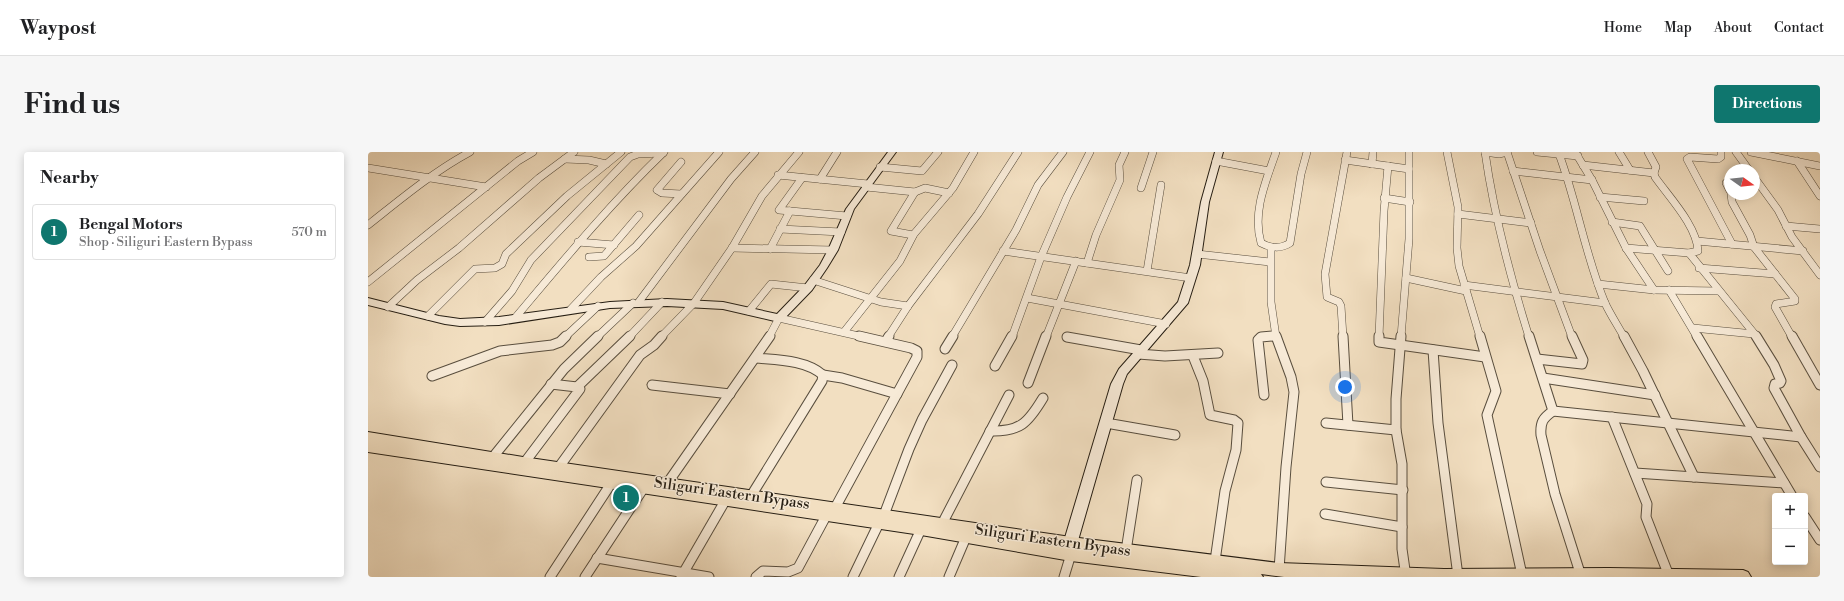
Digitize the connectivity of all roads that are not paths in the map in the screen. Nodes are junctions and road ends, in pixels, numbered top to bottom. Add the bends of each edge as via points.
1 (455, 152) edge
2 (533, 152) edge
3 (574, 152) edge
4 (621, 152) edge
5 (720, 152) edge
6 (755, 152) edge
7 (799, 152) edge
8 (837, 152) edge
9 (892, 152) edge
10 (938, 152) edge
11 (974, 152) edge
12 (1018, 152) edge
13 (1063, 152) edge
14 (1090, 152) edge
15 (1125, 152) edge
16 (1153, 152) edge
17 (1276, 152) edge
18 (1307, 152) edge
19 (1347, 152) edge
20 (1373, 152) edge
21 (1410, 152) edge
22 (1447, 152) edge
23 (1485, 152) edge
24 (1507, 152) edge
25 (1537, 152) edge
26 (1619, 152) edge
27 (1648, 152) edge
28 (1720, 152) edge
29 (1736, 152) edge
30 (1751, 152) edge
31 (1787, 152) edge
32 (468, 153) edge
33 (664, 153) edge
34 (1559, 154) junction
35 (1576, 154) edge
36 (1218, 157) edge
37 (565, 159) junction
38 (1345, 160) junction
39 (1789, 160) junction
40 (1797, 161) junction
41 (681, 162) dead end
42 (606, 164) junction
43 (1372, 164) junction
44 (1745, 164) edge
45 (1583, 165) junction
46 (1388, 166) junction
47 (1820, 166) edge
48 (880, 167) junction
49 (368, 168) edge
50 (1409, 169) junction
51 (1269, 170) junction
52 (1630, 170) junction
53 (1513, 171) junction
54 (1654, 173) junction
55 (778, 175) junction
56 (428, 178) junction
57 (802, 178) junction
58 (1568, 178) junction
59 (820, 180) junction
60 (1592, 180) junction
61 (867, 185) junction
62 (1161, 185) dead end
63 (486, 187) junction
64 (1141, 188) dead end
65 (1817, 188) edge
66 (1760, 189) edge
67 (915, 192) junction
68 (950, 193) junction
69 (680, 194) junction
70 (1820, 196) edge
71 (1600, 197) junction
72 (1384, 198) junction
73 (1732, 200) edge
74 (1644, 201) dead end
75 (1410, 202) junction
76 (790, 211) junction
77 (1458, 214) junction
78 (639, 215) dead end
79 (847, 216) junction
80 (1495, 218) junction
81 (1612, 222) junction
82 (1531, 223) junction
83 (368, 225) edge
84 (1786, 226) junction
85 (780, 229) junction
86 (1820, 230) edge
87 (841, 232) junction
88 (912, 236) junction
89 (1698, 241) junction
90 (578, 242) junction
91 (1732, 244) junction
92 (614, 245) junction
93 (1270, 247) junction
94 (1754, 247) junction
95 (732, 248) junction
96 (1626, 248) junction
97 (770, 249) junction
98 (833, 250) junction
99 (1653, 250) junction
100 (1003, 251) junction
101 (1803, 251) junction
102 (1689, 253) junction
103 (1197, 254) junction
104 (589, 257) dead end
105 (1042, 257) junction
106 (1809, 259) junction
107 (1820, 260) edge
108 (1076, 261) junction
109 (1270, 262) junction
110 (1087, 263) junction
111 (1699, 268) junction
112 (1147, 271) junction
113 (1668, 271) dead end
114 (1775, 274) junction
115 (1820, 275) edge
116 (1191, 278) junction
117 (1406, 278) junction
118 (368, 282) edge
119 (810, 284) junction
120 (1598, 284) junction
121 (1465, 288) junction
122 (1654, 290) junction
123 (1669, 290) junction
124 (1718, 291) junction
125 (1516, 292) junction
126 (1557, 297) junction
127 (870, 298) junction
128 (1027, 298) junction
129 (369, 302) edge
130 (662, 302) junction
131 (635, 303) junction
132 (694, 303) junction
133 (1059, 303) junction
134 (1605, 304) junction
135 (598, 306) junction
136 (908, 306) junction
137 (388, 307) junction
138 (572, 309) junction
139 (749, 311) junction
140 (428, 316) junction
141 (514, 318) junction
142 (779, 318) junction
143 (485, 322) junction
144 (1166, 324) junction
145 (1693, 328) junction
146 (844, 332) junction
147 (1754, 334) junction
148 (1275, 336) junction
149 (1067, 337) dead end
150 (886, 341) junction
151 (1400, 346) junction
152 (945, 349) dead end
153 (1433, 350) junction
154 (1140, 352) junction
155 (1218, 353) dead end
156 (1193, 356) junction
157 (1485, 357) junction
158 (756, 358) junction
159 (1537, 359) junction
160 (952, 365) dead end
161 (995, 366) dead end
162 (1817, 374) edge
163 (823, 375) junction
164 (432, 376) dead end
165 (1543, 378) junction
166 (1028, 383) dead end
167 (551, 384) junction
168 (652, 385) dead end
169 (1820, 385) edge
170 (577, 387) junction
171 (730, 394) junction
172 (897, 394) junction
173 (1009, 395) dead end
174 (1264, 395) dead end
175 (1655, 395) junction
176 (1043, 398) dead end
177 (1553, 411) junction
178 (1612, 417) junction
179 (1106, 423) junction
180 (1326, 423) dead end
181 (1668, 423) junction
182 (1348, 425) junction
183 (1396, 430) junction
184 (990, 431) junction
185 (1752, 432) junction
186 (1175, 435) dead end
187 (368, 437) edge
188 (1801, 437) junction
189 (368, 447) edge
190 (494, 457) junction
191 (525, 462) junction
192 (559, 467) junction
193 (1820, 467) edge
194 (1635, 473) junction
195 (1694, 477) junction
196 (614, 480) junction
197 (1137, 480) dead end
198 (1326, 482) dead end
199 (1784, 482) junction
200 (664, 487) junction
201 (643, 489) junction
202 (1403, 490) junction
203 (1790, 493) edge
204 (751, 496) junction
205 (725, 501) junction
206 (830, 512) junction
207 (1325, 514) dead end
208 (882, 519) junction
209 (1808, 522) edge
210 (942, 524) junction
211 (1402, 527) junction
212 (922, 529) junction
213 (966, 537) junction
214 (1820, 540) edge
215 (1070, 550) junction
216 (1126, 550) junction
217 (597, 558) junction
218 (1208, 570) edge
219 (1279, 570) junction
220 (682, 575) edge
221 (1522, 575) junction
222 (1406, 576) edge
223 (1458, 576) junction
224 (1581, 576) junction
225 (1669, 576) junction
226 (550, 577) edge
227 (585, 577) edge
228 (709, 577) edge
229 (756, 577) edge
230 (853, 577) edge
231 (899, 577) edge
232 (949, 577) edge
233 (1064, 577) edge
234 (1255, 577) edge
235 (1743, 577) edge

1 - 32 street
2 - 63 street
3 - 37 street
4 - 42 street
5 - 69 street
6 - 131 street
7 - 55 street
8 - 59 street
9 - 48 street
10 - 48 street via 922,171
11 - 68 street
12 - 136 street via 978,214
13 - 100 street via 1038,185
14 - 105 street via 1067,197
15 - 110 street via 1119,165 1120,180
16 - 64 street
17 - 51 street
18 - 93 street via 1299,181 1290,243
19 - 38 street
20 - 43 street
21 - 50 street
22 - 77 street
23 - 24 street
23 - 80 street
24 - 53 street
25 - 34 street
26 - 52 street
27 - 54 street via 1656,167
28 - 91 street via 1721,157 1718,158 1688,157 1687,160
29 - 44 street
30 - 39 street
31 - 39 street
32 - 56 street
33 - 90 street
33 - 143 street via 638,154 630,158 531,260 512,291
34 - 35 street
34 - 58 street
35 - 45 street
36 - 51 street
36 - 103 street via 1204,202
37 - 42 street
37 - 137 street via 417,280
38 - 43 street
38 - 182 street via 1325,274 1327,297 1339,302 1341,306
39 - 40 street
40 - 47 street
40 - 65 street
41 - 69 street via 657,190 662,193
42 - 140 street via 567,196 511,249 502,265 475,269
43 - 46 street
45 - 52 street
45 - 60 street
46 - 50 street
46 - 72 street
48 - 61 street
49 - 56 street
50 - 75 street
51 - 93 street via 1258,219 1258,234 1261,243
52 - 54 street
53 - 58 street
53 - 82 street
54 - 89 street
55 - 57 street
55 - 95 street via 762,196
56 - 63 street
56 - 83 street
57 - 59 street
57 - 76 street via 779,209
58 - 60 street
58 - 120 street
59 - 61 street
60 - 71 street
61 - 67 street
61 - 79 street
62 - 112 street
63 - 118 street
65 - 70 street
66 - 84 street
67 - 68 street via 925,188
67 - 88 street via 891,231
68 - 88 street
69 - 138 street via 636,246 601,277
71 - 74 street
71 - 81 street
72 - 75 street
72 - 151 street via 1379,342
73 - 94 street
75 - 117 street
76 - 79 street
76 - 85 street
77 - 80 street
77 - 121 street via 1457,248
78 - 92 street
79 - 87 street
80 - 82 street
80 - 125 street
81 - 96 street
81 - 99 street via 1640,226
82 - 126 street
84 - 86 street
84 - 101 street
85 - 87 street
85 - 97 street
87 - 98 street
88 - 127 street via 900,261
89 - 91 street
89 - 102 street via 1698,251
90 - 92 street
90 - 141 street
91 - 94 street
92 - 104 street via 603,257
93 - 109 street
94 - 101 street
94 - 114 street
95 - 97 street
95 - 132 street
96 - 99 street
96 - 122 street
97 - 98 street
98 - 119 street
99 - 102 street
99 - 113 street
100 - 105 street
100 - 152 street
101 - 106 street
102 - 111 street
103 - 109 street
103 - 116 street
105 - 108 street
105 - 128 street
106 - 107 street
106 - 115 street
108 - 110 street
108 - 133 street
109 - 148 street
110 - 112 street
111 - 114 street
111 - 124 street
112 - 116 street
114 - 162 street via 1795,299 1776,304 1775,307
116 - 144 street via 1183,303
117 - 121 street via 1446,288
117 - 151 street
119 - 127 street
119 - 139 street via 771,284
119 - 142 street
120 - 122 street
120 - 134 street
121 - 125 street
121 - 157 street
122 - 123 street
123 - 124 street
123 - 145 street
124 - 147 street
125 - 126 street
125 - 159 street
126 - 134 street
126 - 159 street via 1583,360 1582,364
127 - 136 street
127 - 146 street
128 - 133 street
128 - 161 street via 1012,337
129 - 137 street
130 - 131 street
130 - 132 street
130 - 170 street via 638,329
131 - 135 street
131 - 167 street via 569,363
132 - 139 street
132 - 192 street via 654,345 640,355
133 - 144 street
133 - 166 street
134 - 175 street
135 - 138 street
135 - 164 street via 560,342 500,351
136 - 150 street
137 - 140 street
138 - 141 street
139 - 142 street
140 - 143 street via 449,322
141 - 143 street
142 - 146 street
142 - 158 street
144 - 154 street
145 - 147 street
145 - 185 street
146 - 150 street
147 - 188 street via 1774,362 1781,381 1774,384 1774,388
148 - 174 street via 1261,337 1258,340
148 - 219 street via 1294,390
149 - 154 street
150 - 172 street via 917,351 914,364
151 - 153 street
151 - 183 street
153 - 157 street
153 - 223 street via 1438,423
154 - 156 street via 1165,356
154 - 179 street via 1123,372 1117,384
155 - 156 street
156 - 218 street via 1203,381 1210,415 1238,423 1236,450
157 - 221 street via 1496,392 1496,399 1488,408 1487,415
158 - 163 street via 809,367 820,370
158 - 171 street
159 - 165 street
160 - 208 street via 922,420
162 - 169 street
163 - 172 street via 841,376 871,388
163 - 204 street via 822,381
165 - 175 street
165 - 177 street
167 - 170 street
167 - 190 street
168 - 171 street
170 - 191 street via 580,389 579,392
171 - 200 street
172 - 206 street
173 - 184 street
175 - 181 street
176 - 184 street via 1024,426 1004,432
177 - 178 street
177 - 224 street via 1543,418 1540,425 1541,436 1555,494
178 - 181 street
178 - 194 street
179 - 186 street
179 - 215 street
180 - 182 street
181 - 185 street
181 - 195 street
182 - 183 street
183 - 202 street via 1402,464
184 - 210 street
185 - 188 street
185 - 199 street
187 - 190 main road, Siliguri Eastern Bypass
188 - 193 street
189 - 196 main road, Siliguri Eastern Bypass
190 - 191 main road, Siliguri Eastern Bypass
191 - 192 main road, Siliguri Eastern Bypass
192 - 196 main road, Siliguri Eastern Bypass
194 - 195 street
194 - 225 street via 1647,504 1646,517
195 - 199 street
196 - 200 main road, Siliguri Eastern Bypass
196 - 201 main road, Siliguri Eastern Bypass
196 - 226 street
197 - 216 street
198 - 202 street
199 - 203 street
200 - 201 main road, Siliguri Eastern Bypass
200 - 204 main road, Siliguri Eastern Bypass
200 - 205 main road, Siliguri Eastern Bypass
201 - 217 street
202 - 211 street
204 - 206 main road, Siliguri Eastern Bypass
205 - 206 main road, Siliguri Eastern Bypass
205 - 220 street
206 - 208 main road, Siliguri Eastern Bypass
206 - 229 street via 798,568 788,572 763,571
207 - 211 street
208 - 210 main road, Siliguri Eastern Bypass
208 - 212 main road, Siliguri Eastern Bypass
208 - 230 street
209 - 214 street
210 - 215 main road, Siliguri Eastern Bypass
211 - 222 street
212 - 213 main road, Siliguri Eastern Bypass
212 - 231 street
213 - 215 main road, Siliguri Eastern Bypass
213 - 232 street
215 - 216 main road, Siliguri Eastern Bypass
215 - 218 main road, Siliguri Eastern Bypass
215 - 233 street
216 - 218 main road, Siliguri Eastern Bypass
217 - 220 street
217 - 227 street
218 - 219 main road, Siliguri Eastern Bypass
218 - 234 main road, Siliguri Eastern Bypass
219 - 222 main road, Siliguri Eastern Bypass
220 - 228 street
221 - 223 main road, Siliguri Eastern Bypass
221 - 224 main road, Siliguri Eastern Bypass
222 - 223 main road, Siliguri Eastern Bypass
224 - 225 main road, Siliguri Eastern Bypass
225 - 235 main road, Siliguri Eastern Bypass

